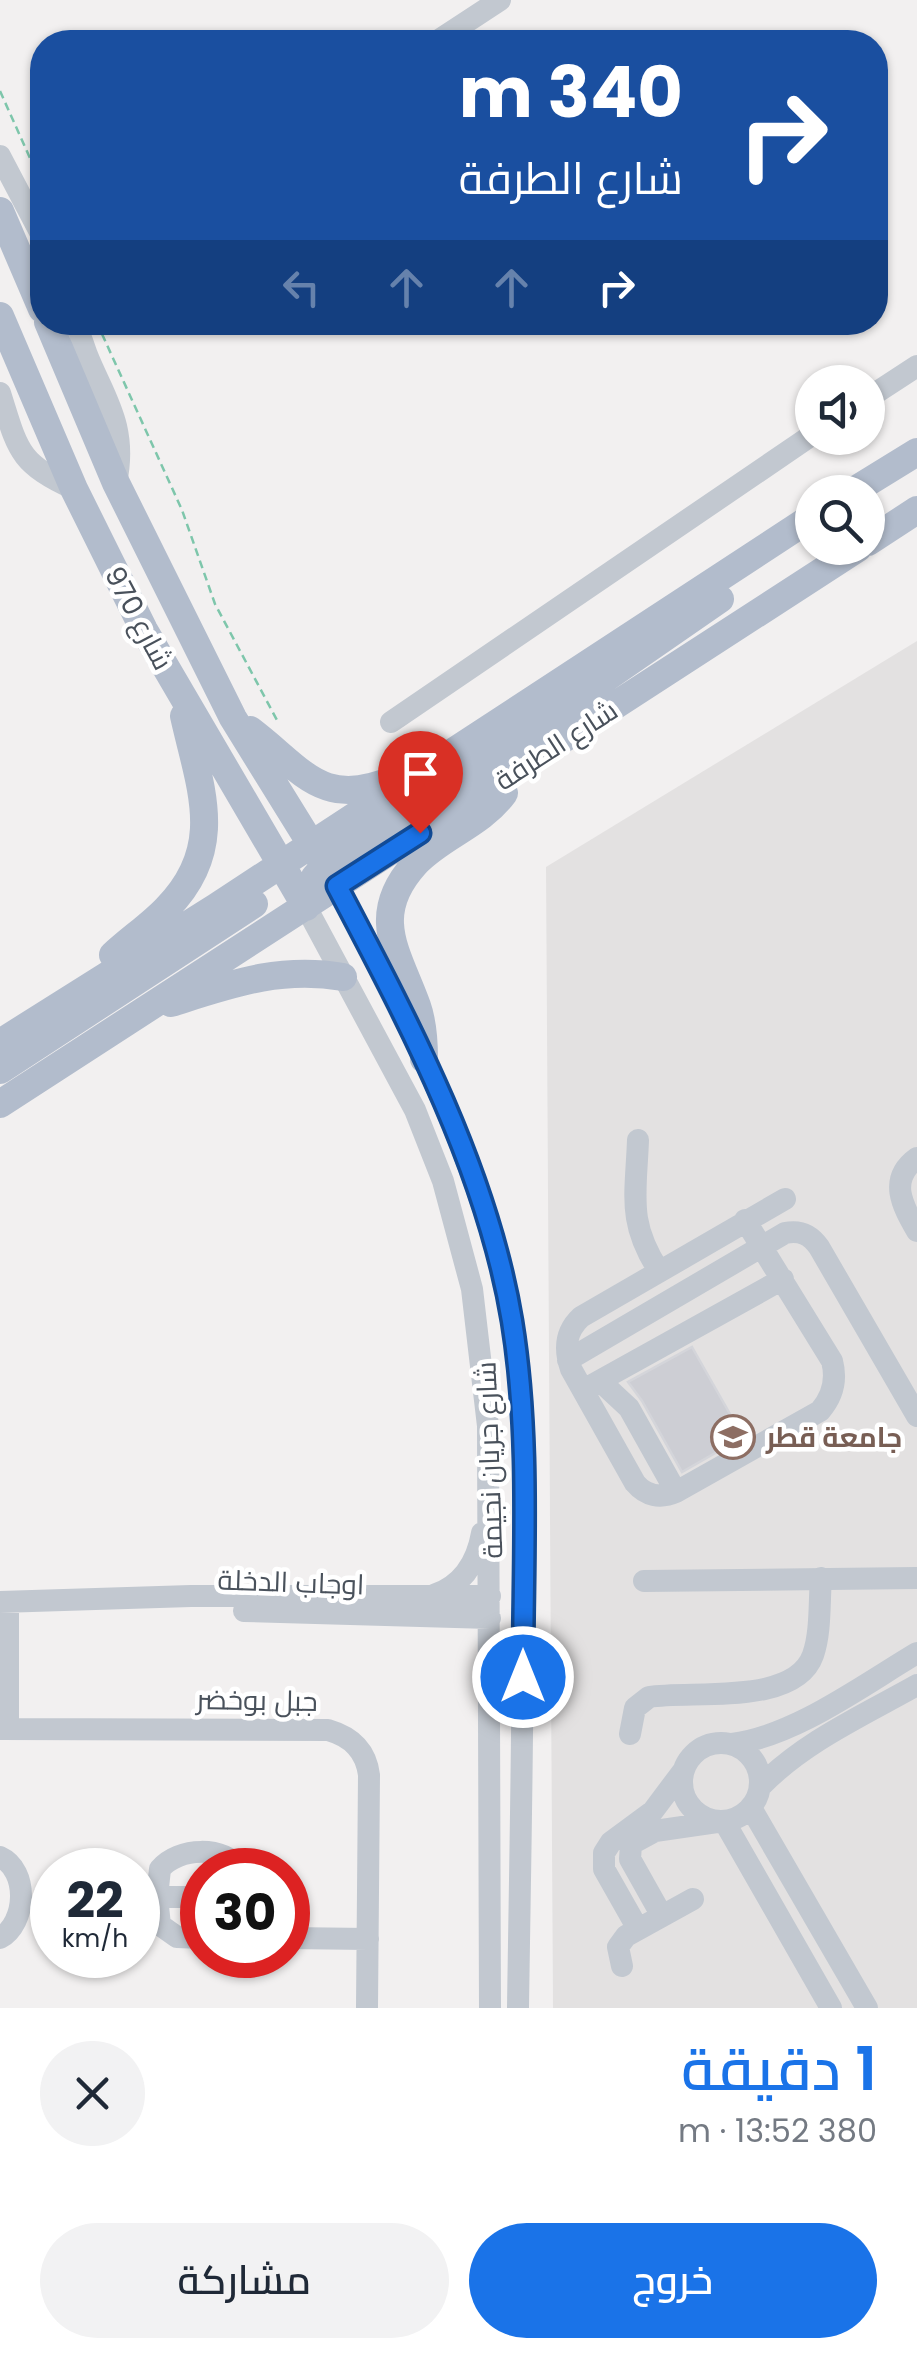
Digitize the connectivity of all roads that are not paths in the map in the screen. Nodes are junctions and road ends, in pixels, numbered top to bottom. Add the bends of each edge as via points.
1 (500, 0) edge
2 (454, 30) edge
3 (0, 156) edge
4 (0, 211) edge
5 (30, 213) edge
6 (30, 281) edge
7 (0, 316) edge
8 (53, 335) edge
9 (90, 335) edge
10 (917, 366) edge
11 (885, 387) edge
12 (0, 393) edge
13 (795, 447) edge
14 (917, 452) edge
15 (880, 475) edge
16 (116, 483) junction
17 (74, 490) junction
18 (917, 510) edge
19 (795, 529) edge
20 (885, 531) edge
21 (795, 534) edge
22 (832, 565) edge
23 (178, 690) junction
24 (233, 718) junction
25 (391, 722) dead end
26 (514, 773) junction
27 (416, 776) junction
28 (324, 865) junction
29 (286, 872) junction
30 (306, 907) junction
31 (343, 977) junction
32 (57, 1005) junction
33 (137, 1014) junction
34 (0, 1043) edge
35 (424, 1059) junction
36 (0, 1070) edge
37 (0, 1104) edge
38 (638, 1140) dead end
39 (917, 1158) edge
40 (785, 1198) dead end
41 (745, 1220) junction
42 (917, 1231) edge
43 (762, 1246) junction
44 (659, 1271) junction
45 (783, 1279) junction
46 (568, 1360) junction
47 (592, 1386) junction
48 (917, 1416) edge
49 (488, 1426) junction
50 (676, 1492) junction
51 (821, 1578) junction
52 (917, 1578) edge
53 (644, 1581) dead end
54 (428, 1596) junction
55 (91, 1601) junction
56 (4, 1602) edge
57 (490, 1607) junction
58 (917, 1653) edge
59 (917, 1684) edge
60 (4, 1729) edge
61 (630, 1734) dead end
62 (732, 1744) junction
63 (683, 1770) junction
64 (756, 1797) junction
65 (721, 1822) junction
66 (180, 1855) edge
67 (0, 1857) edge
68 (160, 1870) edge
69 (10, 1896) edge
70 (693, 1899) dead end
71 (662, 1916) junction
72 (160, 1922) edge
73 (638, 1929) junction
74 (180, 1937) edge
75 (0, 1938) edge
76 (310, 1938) edge
77 (368, 1939) junction
78 (622, 1966) dead end
79 (367, 2008) edge
80 (490, 2008) edge
81 (518, 2008) edge
82 (832, 2008) edge
83 (867, 2008) edge

1 - 2 street
3 - 5 street
4 - 6 main road
7 - 17 main road, شارع 970
8 - 16 main road, شارع 970
9 - 16 street via 118,430
10 - 11 street
12 - 17 street via 22,454
13 - 25 street
14 - 15 main road
16 - 24 main road, شارع 970
17 - 23 main road, شارع 970
18 - 20 main road
19 - 27 main road, شارع الطرفة
21 - 28 main road via 773,561
22 - 26 main road, شارع الطرفة
23 - 29 main road, شارع 970
23 - 32 main road via 206,818 197,865 164,912
24 - 27 main road via 318,784 370,789
24 - 28 main road, شارع 970
26 - 28 main road, شارع الطرفة
26 - 35 main road via 498,802 417,862 392,902 392,947 418,1007
27 - 28 main road, شارع الطرفة
28 - 29 main road via 306,862
28 - 30 main road
28 - 35 street, شارع جريان نجيمة
29 - 30 main road, شارع 970
29 - 32 main road
29 - 36 main road
30 - 31 street, شارع جريان نجيمة
30 - 33 main road
31 - 33 main road via 282,973
31 - 49 street, شارع جريان نجيمة via 406,1093 443,1181 472,1289
32 - 34 main road
33 - 37 main road
35 - 81 street, شارع جريان نجيمة via 493,1241 521,1391
38 - 44 street via 635,1222
39 - 42 street via 902,1173 899,1192
40 - 41 street
41 - 43 street
41 - 44 street
43 - 45 street
43 - 46 street
43 - 48 street via 792,1231 814,1240
44 - 46 street via 576,1322 566,1340
45 - 47 street
45 - 50 street via 832,1360 831,1396 820,1411
46 - 47 street
47 - 50 street via 629,1408
47 - 50 street via 639,1488 657,1496
49 - 54 street via 480,1456 482,1534 476,1556 457,1584
49 - 57 street, شارع جريان نجيمة
51 - 52 street
51 - 53 street
51 - 61 street via 812,1657 792,1682 649,1697 635,1708
54 - 55 street, اوجاب الدخلة
54 - 57 street, اوجاب الدخلة
55 - 56 street, اوجاب الدخلة
55 - 57 street, اوجاب الدخلة via 189,1610
56 - 60 street, جبل بوخضر
57 - 80 street, شارع جريان نجيمة
58 - 62 street via 758,1741
59 - 64 street via 779,1767
60 - 77 street, جبل بوخضر via 318,1730 346,1736 365,1757 369,1776
62 - 63 street via 702,1748
62 - 64 street via 754,1760
63 - 65 street via 690,1807
63 - 73 street via 654,1811 604,1853 604,1869
64 - 65 street via 739,1817
64 - 83 street
65 - 71 street via 655,1831 632,1844 630,1859
65 - 82 street
66 - 68 street
67 - 69 street via 16,1870
69 - 75 street via 15,1925
70 - 71 street
71 - 73 street
72 - 74 street
73 - 78 street via 618,1946
76 - 77 street
77 - 79 street, جبل بوخضر

